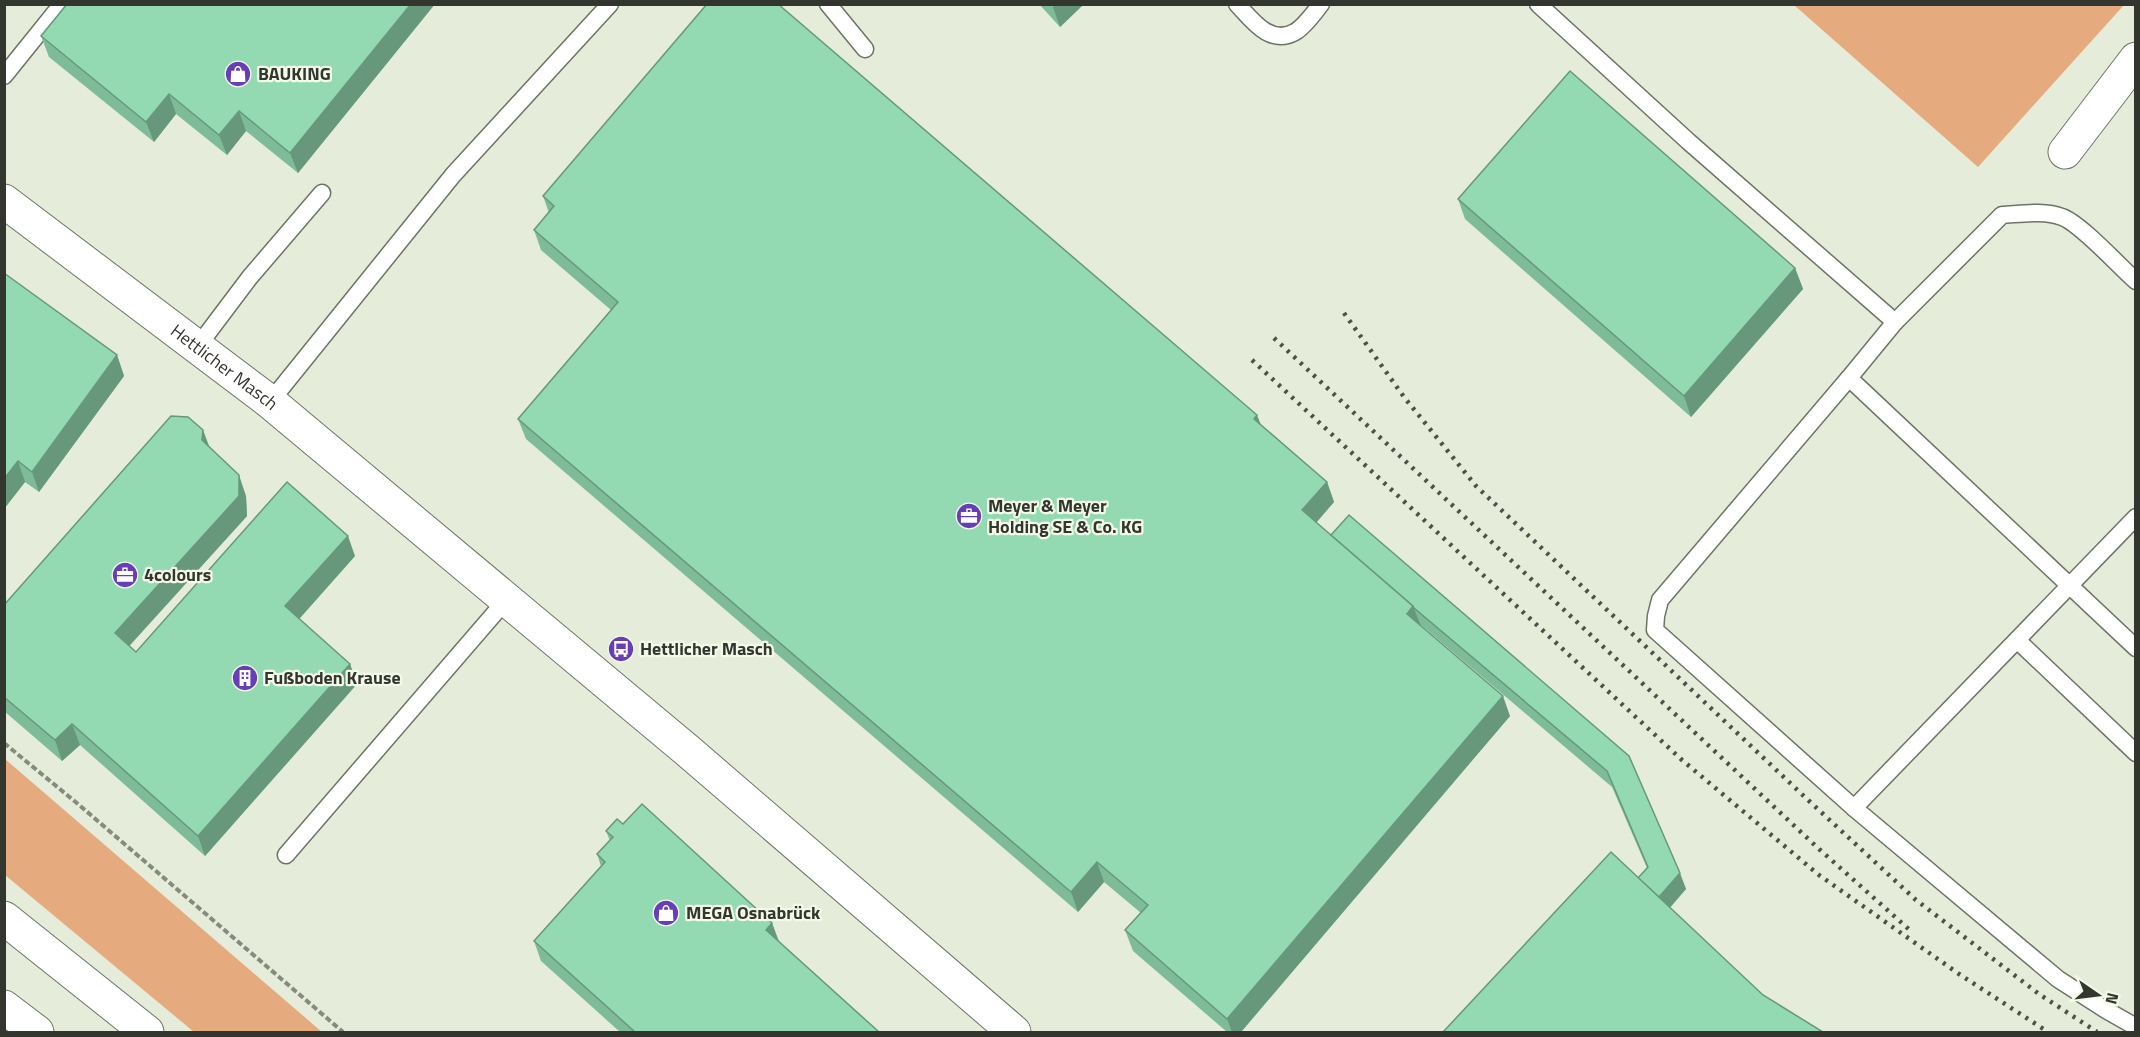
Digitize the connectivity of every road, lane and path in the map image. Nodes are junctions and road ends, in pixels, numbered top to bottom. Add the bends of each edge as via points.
1 (62, 4) edge
2 (610, 4) edge
3 (828, 4) edge
4 (1237, 4) edge
5 (1322, 4) edge
6 (1538, 4) edge
7 (865, 49) dead end
8 (2136, 59) edge
9 (4, 76) edge
10 (2065, 152) dead end
11 (322, 193) dead end
12 (4, 201) edge
13 (2136, 281) edge
14 (1895, 322) junction
15 (198, 346) junction
16 (1849, 378) junction
17 (270, 402) junction
18 (2136, 517) edge
19 (2068, 586) junction
20 (507, 599) junction
21 (2017, 640) junction
22 (2136, 648) edge
23 (4, 743) edge
24 (2136, 753) edge
25 (1854, 808) junction
26 (286, 855) dead end
27 (4, 918) edge
28 (4, 1007) edge
29 (2136, 1027) edge
30 (38, 1032) edge
31 (147, 1032) edge
32 (343, 1032) edge
33 (1014, 1032) edge

1 - 9 lane
2 - 17 lane via 453,175
3 - 7 lane
4 - 5 lane via 1261,30 1278,37 1295,32
6 - 14 lane
8 - 10 main road
11 - 15 lane via 250,277
12 - 15 main road, Hettlicher Masch
13 - 14 lane via 2063,217 2035,213 2002,215
14 - 16 lane
15 - 17 main road, Hettlicher Masch
16 - 19 lane
16 - 25 lane via 1660,600 1655,630
17 - 20 main road, Hettlicher Masch
18 - 19 lane
19 - 21 lane
19 - 22 lane
20 - 26 lane
20 - 33 main road, Hettlicher Masch
21 - 24 lane
21 - 25 lane
23 - 32 path
25 - 29 lane via 2058,979
27 - 31 main road
28 - 30 main road

